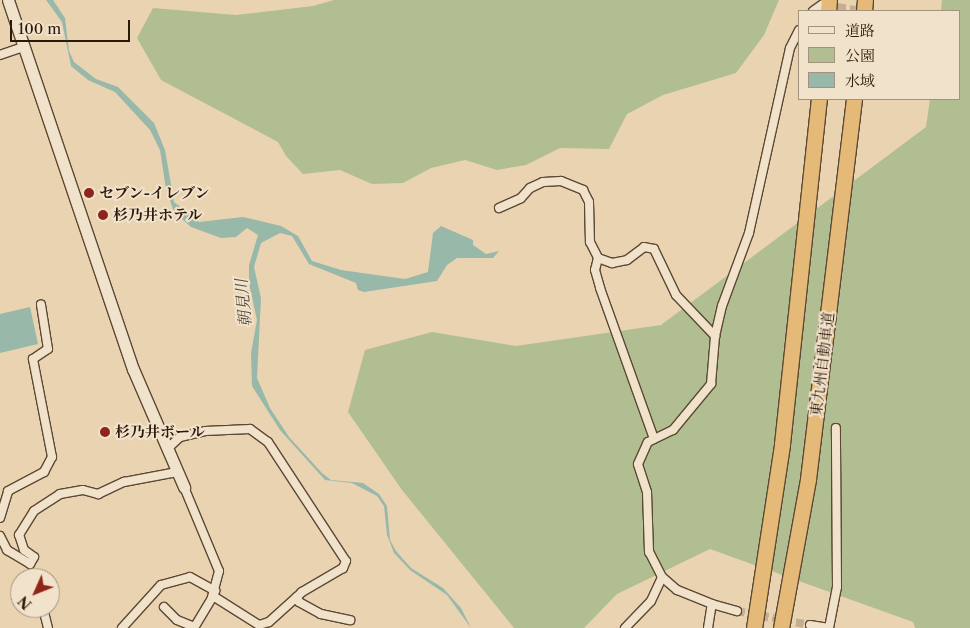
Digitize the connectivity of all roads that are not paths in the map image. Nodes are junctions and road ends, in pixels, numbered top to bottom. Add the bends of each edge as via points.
1 (8, 0) edge
2 (827, 5) edge
3 (815, 10) edge
4 (798, 32) edge
5 (22, 47) junction
6 (0, 55) edge
7 (819, 100) edge
8 (854, 100) edge
9 (499, 208) dead end
10 (598, 258) junction
11 (41, 306) dead end
12 (715, 336) junction
13 (836, 428) dead end
14 (654, 439) junction
15 (167, 449) junction
16 (177, 472) junction
17 (184, 487) joint
18 (0, 518) edge
19 (0, 536) edge
20 (662, 577) junction
21 (214, 593) junction
22 (297, 597) junction
23 (712, 604) junction
24 (164, 606) dead end
25 (737, 611) tunnel mouth
26 (350, 620) dead end
27 (810, 625) dead end
28 (122, 628) edge
29 (194, 628) edge
30 (625, 628) edge
31 (708, 628) edge
32 (754, 628) edge
33 (781, 628) edge
34 (829, 628) edge

1 - 5 street
2 - 3 street
4 - 12 street via 790,48 749,234 722,306
5 - 6 street
5 - 15 street via 133,369
7 - 32 highway, 東九州自動車道 via 782,444
8 - 33 highway, 東九州自動車道 via 808,479
9 - 10 street via 521,198 530,188 543,182 561,181 578,188 589,202 590,242
10 - 12 street via 612,263 627,260 644,247 654,250 676,295
10 - 14 street via 595,270 600,288
11 - 18 street via 48,349 33,359 52,457 44,472 11,487
12 - 14 street via 712,384 673,430
13 - 34 street via 837,588
14 - 20 street via 641,450 638,464 647,492 649,552
15 - 16 street
15 - 22 street via 180,437 205,431 250,429 268,442 346,561 343,568
16 - 17 street
16 - 19 street via 124,482 98,494 83,490 60,494 34,511 20,535 24,550 34,557 30,564 7,550
17 - 21 street via 219,571
20 - 23 street via 677,590
20 - 30 street via 651,601
21 - 22 street via 259,625 268,622
21 - 28 street via 190,577 160,585
21 - 29 street
22 - 26 street via 299,602 321,614
23 - 25 street
23 - 31 street
24 - 29 street via 177,620
27 - 34 street

